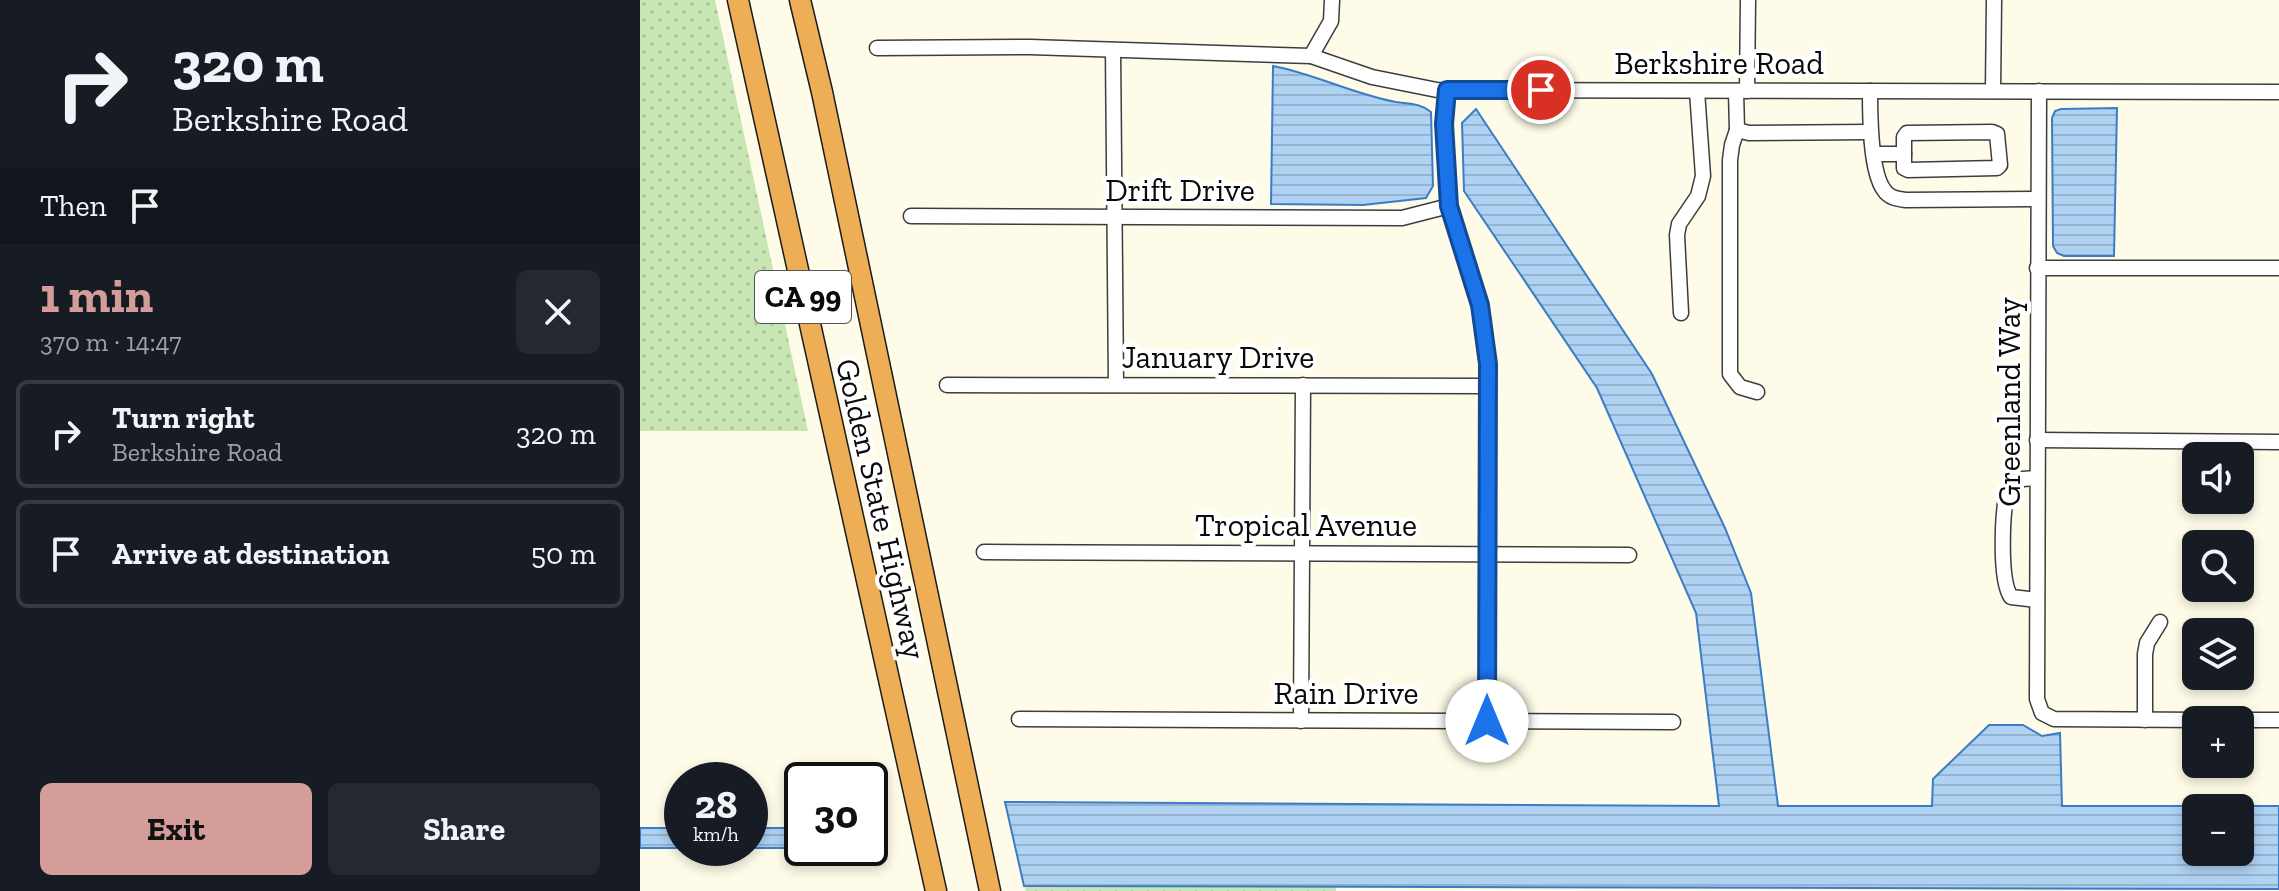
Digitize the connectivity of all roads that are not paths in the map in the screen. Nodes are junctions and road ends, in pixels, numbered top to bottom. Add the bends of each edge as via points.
1 (738, 0) edge
2 (800, 0) edge
3 (1332, 0) edge
4 (1748, 0) edge
5 (1994, 0) edge
6 (877, 48) dead end
7 (1113, 50) junction
8 (1311, 56) junction
9 (1447, 90) junction
10 (1697, 91) junction
11 (1742, 91) junction
12 (1870, 91) junction
13 (1993, 91) junction
14 (2039, 91) junction
15 (2279, 92) edge
16 (1737, 130) junction
17 (1870, 132) junction
18 (1874, 154) junction
19 (1904, 154) junction
20 (2038, 199) junction
21 (1449, 206) junction
22 (911, 216) dead end
23 (1115, 218) junction
24 (2037, 268) junction
25 (2279, 268) edge
26 (1681, 313) dead end
27 (1116, 384) junction
28 (947, 385) dead end
29 (1303, 385) junction
30 (1489, 386) junction
31 (1757, 392) dead end
32 (2037, 440) junction
33 (2279, 442) edge
34 (2037, 478) junction
35 (984, 552) dead end
36 (1302, 553) junction
37 (1487, 554) junction
38 (1629, 555) dead end
39 (2037, 600) junction
40 (2160, 622) dead end
41 (1019, 719) dead end
42 (2145, 720) junction
43 (2182, 720) edge
44 (2254, 720) edge
45 (2279, 720) edge
46 (1301, 721) junction
47 (1487, 721) junction
48 (1673, 722) dead end
49 (934, 885) edge
50 (991, 891) edge

1 - 49 highway, Golden State Highway / CA 99
2 - 50 highway, Golden State Highway / CA 99
3 - 8 street via 1331,21
4 - 11 street
5 - 13 street
6 - 7 street, Berkshire Road
7 - 8 street, Berkshire Road
7 - 23 street
8 - 9 street, Berkshire Road via 1372,77
9 - 10 street, Berkshire Road
9 - 21 street
10 - 11 street, Berkshire Road
10 - 26 street via 1703,176 1677,235
11 - 12 street, Berkshire Road
11 - 16 street
12 - 13 street, Berkshire Road
12 - 17 street
13 - 14 street, Berkshire Road
14 - 15 street, Berkshire Road
14 - 20 street, Greenland Way
16 - 17 street
16 - 31 street via 1730,160 1730,374 1740,387
17 - 18 street
18 - 19 street
18 - 20 street via 1883,190 1895,199
19 - 19 street via 1908,170 1993,170 2000,165 2000,138 1992,132 1907,133
20 - 24 street, Greenland Way
21 - 23 street, Drift Drive via 1402,218
21 - 30 street via 1480,305
22 - 23 street, Drift Drive
23 - 27 street
24 - 25 street
24 - 32 street, Greenland Way
27 - 28 street, January Drive
27 - 29 street, January Drive
29 - 30 street, January Drive
29 - 36 street
30 - 37 street
32 - 33 street
32 - 34 street, Greenland Way
34 - 39 street, Greenland Way
34 - 39 street via 2022,479 2008,489 2004,572 2011,597
35 - 36 street, Tropical Avenue
36 - 37 street, Tropical Avenue
36 - 46 street
37 - 38 street, Tropical Avenue
37 - 47 street
39 - 42 street, Greenland Way via 2037,699 2042,713 2054,719
40 - 42 street via 2145,654
41 - 46 street, Rain Drive
42 - 43 street
44 - 45 street
46 - 47 street, Rain Drive
47 - 48 street, Rain Drive

